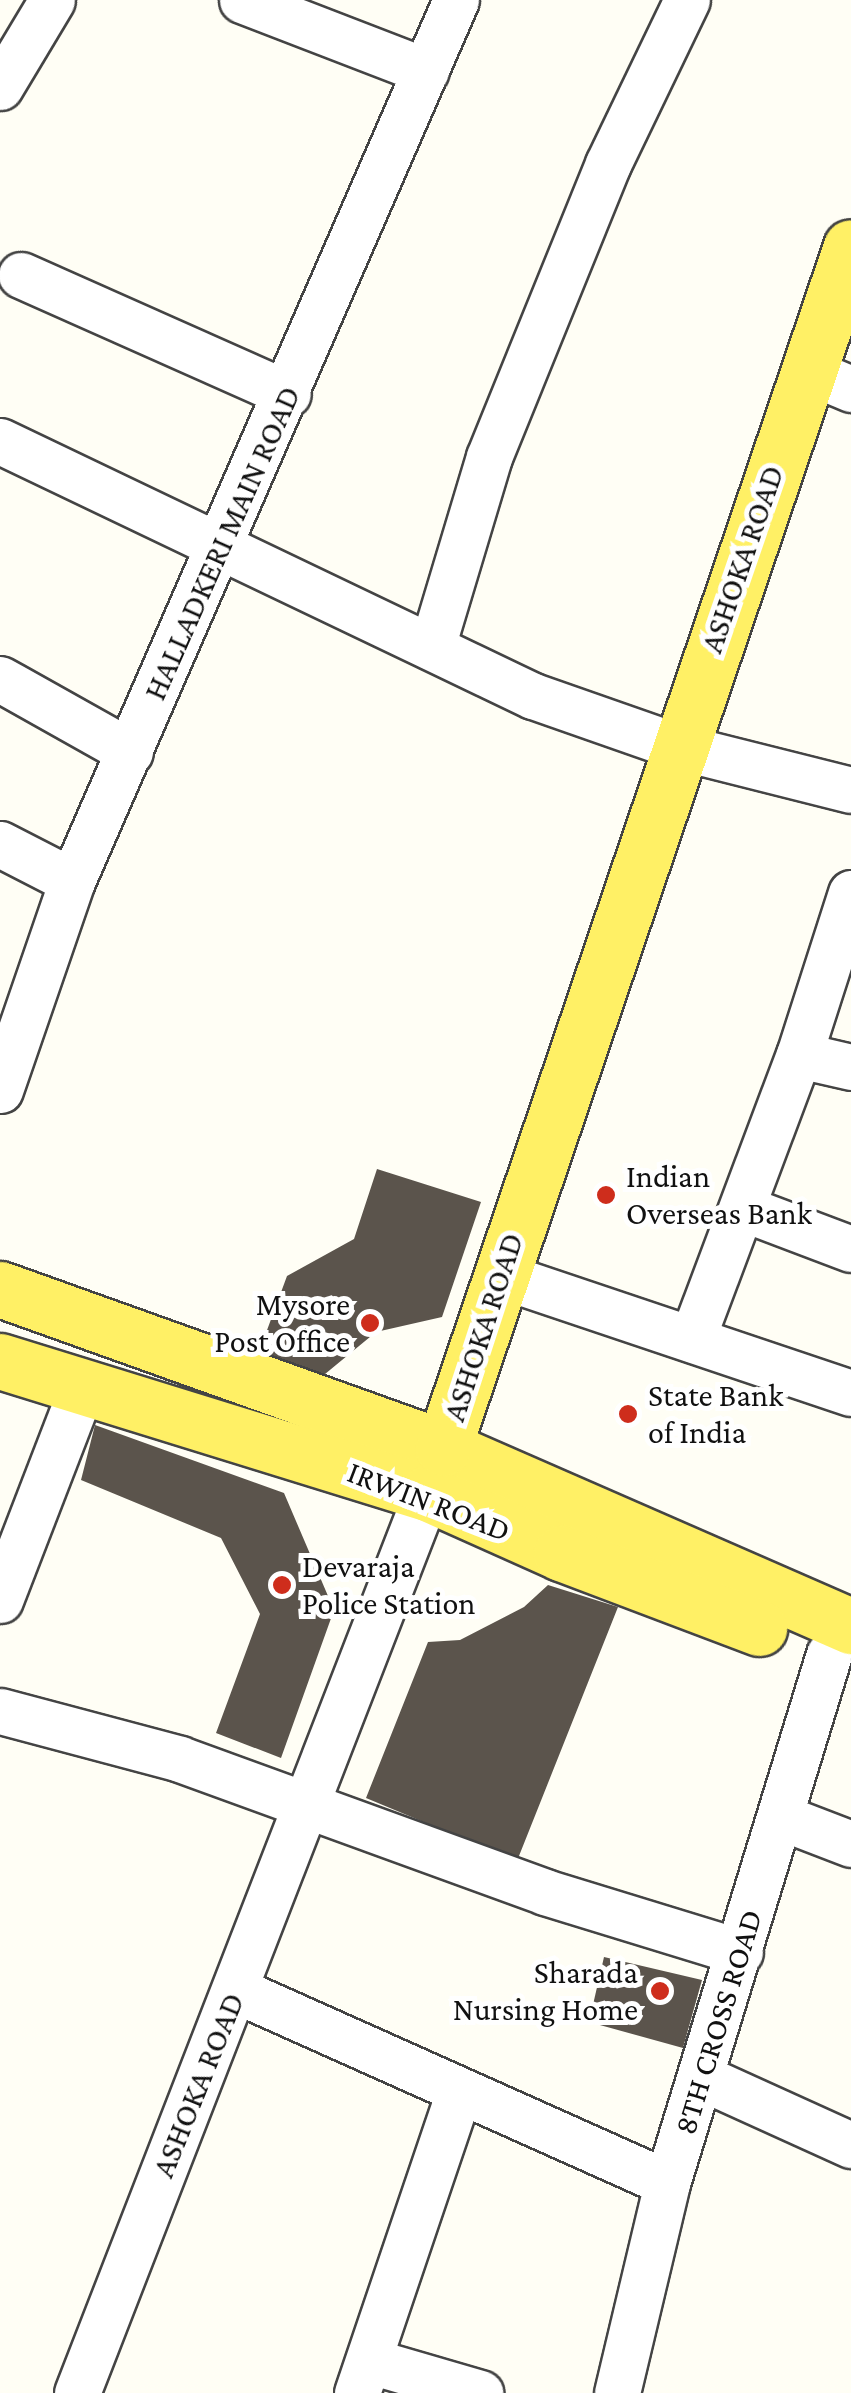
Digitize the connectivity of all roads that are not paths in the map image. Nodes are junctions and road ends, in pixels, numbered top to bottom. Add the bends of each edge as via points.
1 (52, 0) edge
2 (242, 0) edge
3 (456, 0) edge
4 (687, 0) edge
5 (426, 71) junction
6 (0, 87) edge
7 (851, 247) edge
8 (21, 276) dead end
9 (829, 380) edge
10 (288, 394) junction
11 (0, 440) edge
12 (222, 547) junction
13 (432, 648) junction
14 (0, 679) edge
15 (676, 746) junction
16 (130, 752) junction
17 (851, 790) edge
18 (0, 844) edge
19 (72, 881) junction
20 (851, 893) edge
21 (799, 1055) junction
22 (851, 1067) edge
23 (0, 1090) edge
24 (745, 1209) junction
25 (851, 1249) edge
26 (500, 1275) junction
27 (0, 1290) edge
28 (692, 1339) junction
29 (0, 1361) edge
30 (80, 1390) junction
31 (851, 1392) edge
32 (435, 1470) junction
33 (0, 1600) edge
34 (844, 1648) edge
35 (0, 1711) edge
36 (310, 1803) junction
37 (781, 1817) junction
38 (851, 1844) edge
39 (740, 1952) junction
40 (236, 1990) junction
41 (701, 2076) junction
42 (458, 2094) junction
43 (851, 2145) edge
44 (667, 2183) junction
45 (364, 2377) edge
46 (77, 2393) edge
47 (480, 2393) edge
48 (616, 2393) edge

1 - 6 street
2 - 5 street
3 - 5 street, HALLADKERI MAIN ROAD
4 - 13 street via 608,164 489,457
5 - 10 street, HALLADKERI MAIN ROAD
7 - 9 main road, ASHOKA ROAD
8 - 10 street
9 - 15 main road, ASHOKA ROAD
10 - 12 street, HALLADKERI MAIN ROAD
11 - 12 street
12 - 13 street
12 - 16 street, HALLADKERI MAIN ROAD
13 - 15 street via 534,696
14 - 16 street
15 - 17 street
15 - 26 main road, ASHOKA ROAD
16 - 19 street, HALLADKERI MAIN ROAD
18 - 19 street
19 - 23 street, HALLADKERI MAIN ROAD
20 - 21 street
21 - 22 street
21 - 24 street
24 - 25 street
24 - 28 street
26 - 28 street
26 - 32 main road, ASHOKA ROAD
27 - 32 main road, IRWIN ROAD
28 - 31 street
29 - 30 main road, IRWIN ROAD
30 - 32 main road, IRWIN ROAD
30 - 33 street
32 - 34 main road, IRWIN ROAD via 709,1568
32 - 34 main road, IRWIN ROAD via 560,1553
32 - 36 street, ASHOKA ROAD
34 - 37 street, 8TH CROSS ROAD
35 - 36 street via 180,1759
36 - 39 street via 545,1892
36 - 40 street, ASHOKA ROAD
37 - 38 street
37 - 39 street, 8TH CROSS ROAD
39 - 41 street, 8TH CROSS ROAD
40 - 42 street
40 - 46 street, ASHOKA ROAD
41 - 43 street
41 - 44 street, 8TH CROSS ROAD
42 - 44 street
42 - 45 street
44 - 48 street, 8TH CROSS ROAD
45 - 47 street

